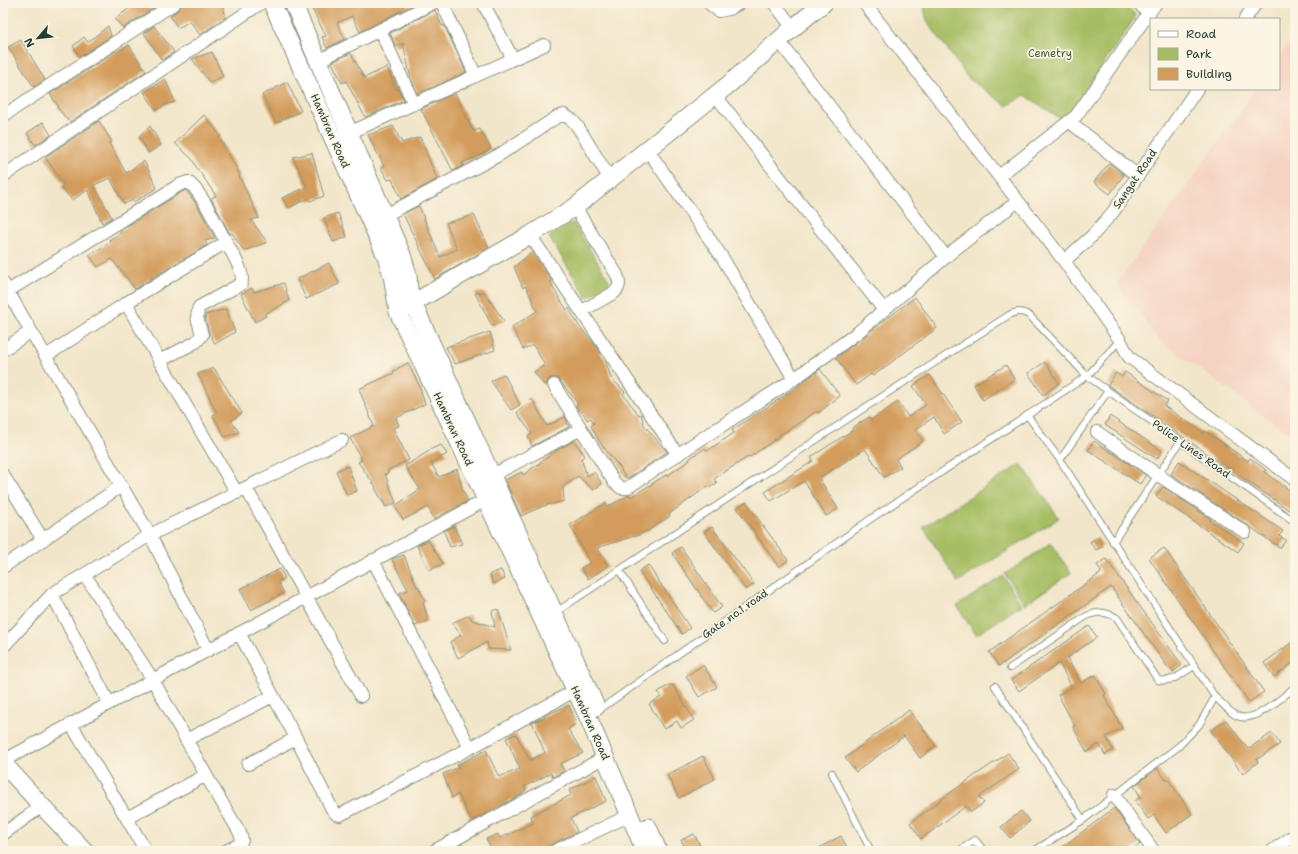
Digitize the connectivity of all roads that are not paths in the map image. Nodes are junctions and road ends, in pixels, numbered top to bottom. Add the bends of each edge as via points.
1 (175, 3) edge
2 (261, 3) edge
3 (272, 3) edge
4 (293, 3) edge
5 (433, 3) edge
6 (442, 3) edge
7 (483, 3) edge
8 (709, 3) edge
9 (740, 3) edge
10 (774, 3) edge
11 (824, 3) edge
12 (864, 3) edge
13 (1139, 3) edge
14 (1156, 3) edge
15 (1256, 3) edge
16 (1148, 14) junction
17 (1246, 18) edge
18 (793, 28) junction
19 (380, 30) junction
20 (779, 41) junction
21 (544, 45) dead end
22 (514, 59) junction
23 (318, 61) junction
24 (476, 76) junction
25 (1196, 90) edge
26 (715, 95) junction
27 (414, 104) junction
28 (3, 116) edge
29 (1070, 122) junction
30 (349, 133) junction
31 (647, 149) junction
32 (3, 176) edge
33 (999, 176) junction
34 (1138, 176) junction
35 (610, 180) junction
36 (1018, 201) junction
37 (575, 207) junction
38 (384, 216) junction
39 (530, 235) junction
40 (226, 242) junction
41 (946, 257) junction
42 (1064, 261) junction
43 (6, 287) edge
44 (126, 303) junction
45 (413, 303) junction
46 (884, 310) junction
47 (398, 312) junction
48 (582, 312) junction
49 (31, 331) junction
50 (1120, 340) junction
51 (3, 350) edge
52 (46, 356) junction
53 (160, 361) junction
54 (1087, 376) junction
55 (794, 379) junction
56 (554, 385) dead end
57 (1108, 391) junction
58 (1027, 415) junction
59 (581, 429) junction
60 (1097, 432) dead end
61 (342, 440) dead end
62 (1180, 442) junction
63 (678, 455) junction
64 (1060, 460) junction
65 (3, 475) edge
66 (1158, 475) junction
67 (485, 479) junction
68 (1295, 480) edge
69 (121, 486) junction
70 (241, 490) junction
71 (492, 496) junction
72 (1295, 522) edge
73 (1245, 532) dead end
74 (150, 535) junction
75 (43, 540) junction
76 (1113, 542) junction
77 (373, 560) junction
78 (3, 567) edge
79 (619, 570) junction
80 (85, 575) junction
81 (52, 594) junction
82 (307, 597) junction
83 (555, 613) junction
84 (239, 633) junction
85 (665, 641) dead end
86 (3, 647) edge
87 (208, 650) junction
88 (1194, 666) junction
89 (1010, 668) dead end
90 (153, 680) junction
91 (995, 686) dead end
92 (1295, 688) edge
93 (576, 690) junction
94 (273, 696) junction
95 (361, 696) dead end
96 (1215, 697) junction
97 (109, 704) junction
98 (598, 711) junction
99 (72, 724) junction
100 (296, 738) junction
101 (186, 740) junction
102 (470, 748) junction
103 (605, 757) junction
104 (3, 762) edge
105 (248, 764) dead end
106 (832, 773) dead end
107 (206, 775) junction
108 (1114, 796) junction
109 (42, 806) junction
110 (630, 815) junction
111 (127, 818) junction
112 (1083, 820) junction
113 (3, 834) edge
114 (1295, 835) edge
115 (85, 851) edge
116 (146, 851) edge
117 (226, 851) edge
118 (434, 851) edge
119 (555, 851) edge
120 (645, 851) edge
121 (658, 851) edge
122 (871, 851) edge
123 (959, 851) edge
124 (984, 851) edge
125 (1034, 851) edge
126 (1153, 851) edge
127 (1272, 851) edge

1 - 28 street
2 - 32 street
3 - 47 main road, Hambran Road via 386,256
4 - 23 main road, Hambran Road
5 - 19 street
6 - 24 street
7 - 22 street
8 - 9 street via 719,11
10 - 18 street
11 - 18 main road
12 - 33 street
13 - 16 street
14 - 16 street
15 - 17 street
16 - 29 street
18 - 20 main road
19 - 23 street
19 - 27 street
20 - 26 main road
20 - 41 street
21 - 22 street
22 - 24 street
23 - 30 main road, Hambran Road
24 - 27 street
25 - 34 street, Sangat Road
26 - 31 main road
26 - 46 street
27 - 30 street
29 - 33 street
29 - 34 street
30 - 38 main road, Hambran Road
31 - 35 main road
31 - 55 street via 722,257
33 - 36 street
34 - 42 street, Sangat Road via 1102,225
35 - 37 main road
35 - 38 street via 578,127 564,115 499,155
36 - 41 street
36 - 42 street
37 - 39 main road
37 - 48 street via 619,282 618,289
38 - 45 main road, Hambran Road via 405,264
39 - 45 main road
39 - 48 street
40 - 43 street via 202,198 192,184 184,182
40 - 44 street
40 - 53 street via 241,270 241,284 200,307 197,313 202,335 200,339
41 - 46 street
42 - 50 street
43 - 49 street
44 - 52 street
44 - 53 street
45 - 47 main road
45 - 67 main road, Hambran Road
46 - 55 street
47 - 67 main road, Hambran Road
48 - 63 street
49 - 51 street
49 - 52 street
50 - 54 lane, Gate no.1 road
50 - 68 street via 1129,357
52 - 69 street
53 - 70 street
54 - 57 lane, Police Lines Road
54 - 58 lane, Gate no.1 road
54 - 79 lane, Police Lines Road via 1034,319 1023,312 1016,312 868,404
55 - 63 street
56 - 59 street
57 - 62 lane, Police Lines Road
57 - 64 lane
58 - 64 lane
58 - 98 lane, Gate no.1 road via 872,518
59 - 63 street via 614,482 623,489
59 - 67 street
60 - 66 street
61 - 70 street
62 - 66 lane
62 - 72 lane, Police Lines Road
64 - 76 lane
65 - 75 street
66 - 73 street
66 - 76 lane
67 - 71 main road, Hambran Road
69 - 74 street
69 - 75 street
70 - 74 street
70 - 82 street
71 - 77 street
71 - 83 main road, Hambran Road
71 - 93 main road, Hambran Road
74 - 80 street
74 - 87 street
75 - 78 street
76 - 88 lane
77 - 82 street
77 - 102 street
79 - 83 lane
79 - 85 lane
80 - 81 street
80 - 90 street
81 - 86 street
81 - 97 street
82 - 84 street
82 - 95 street
83 - 98 main road, Hambran Road
84 - 87 street
84 - 94 street
87 - 90 street
88 - 89 lane via 1172,680 1158,680 1116,618 1104,612 1085,617
88 - 96 lane
90 - 97 street
90 - 101 street
91 - 112 lane
92 - 96 lane via 1249,718 1238,716
93 - 102 street
93 - 103 main road, Hambran Road
94 - 100 street
94 - 101 street
96 - 108 lane via 1199,725 1179,746
97 - 99 street
98 - 121 main road, Hambran Road
99 - 104 street
99 - 111 street
100 - 102 street via 332,809 340,815
100 - 105 street
101 - 107 street
103 - 110 main road, Hambran Road
103 - 118 street
104 - 109 main road
106 - 122 lane
107 - 111 street
107 - 117 street via 242,837 240,843
108 - 112 lane
108 - 126 street
109 - 113 street
109 - 115 main road
110 - 119 street
110 - 120 main road, Hambran Road
111 - 116 street
112 - 125 lane
114 - 127 street
123 - 124 lane via 975,840

